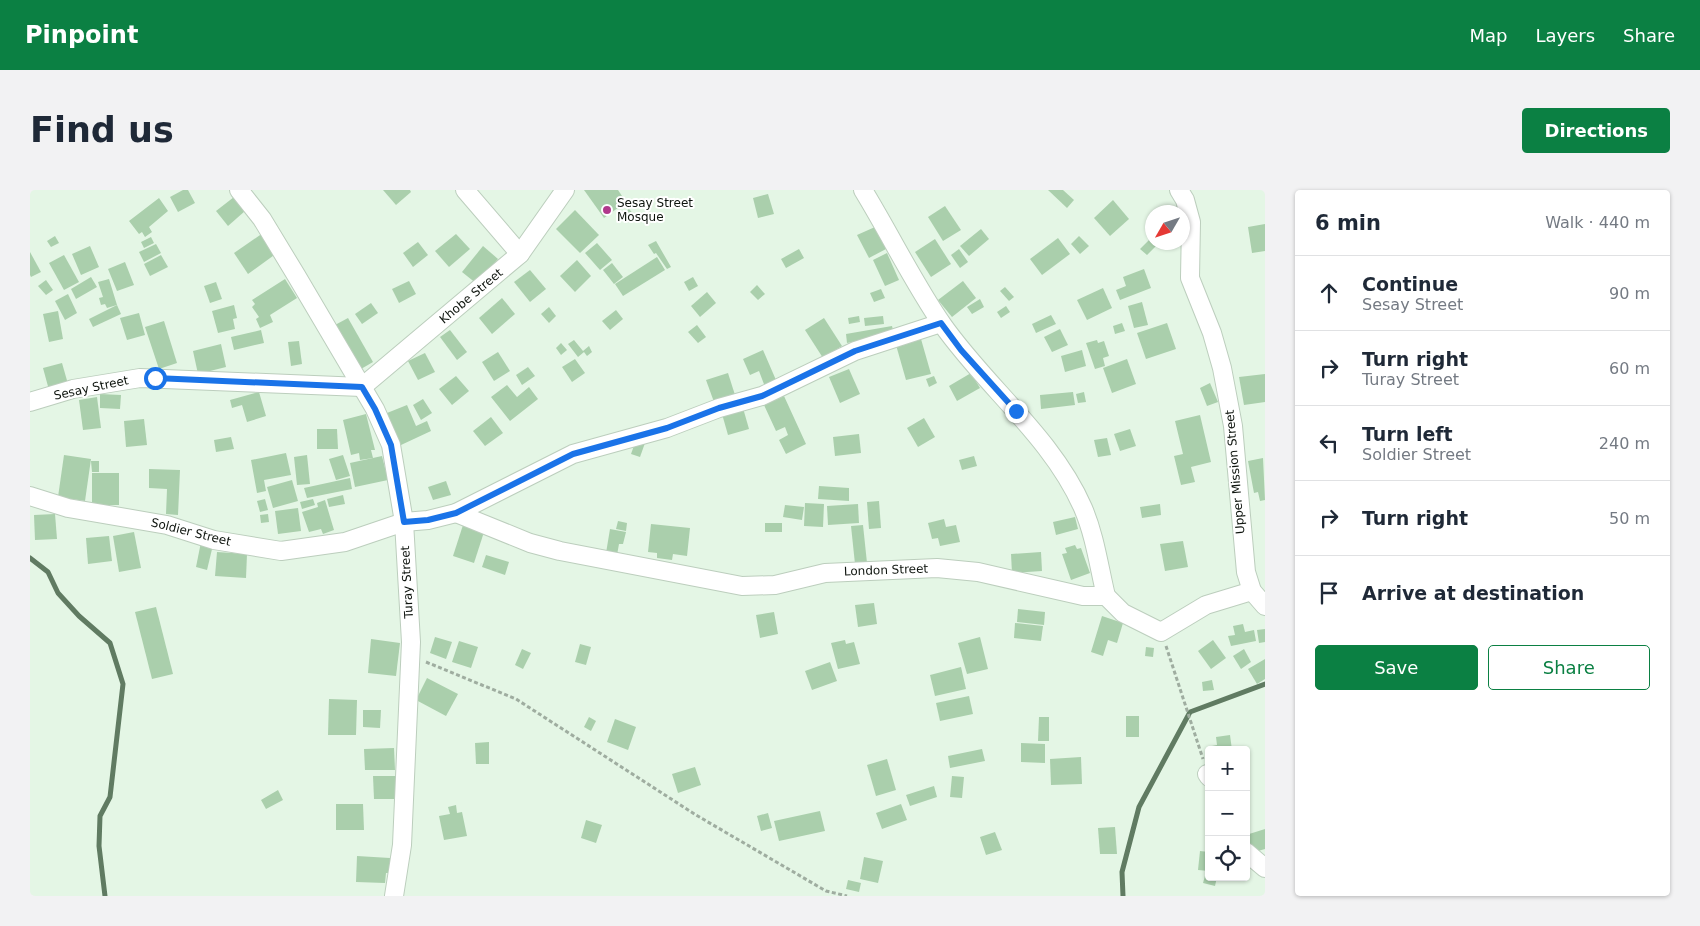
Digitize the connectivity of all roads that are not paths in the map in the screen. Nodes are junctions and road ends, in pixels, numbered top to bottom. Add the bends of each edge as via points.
1 (239, 190) edge
2 (465, 190) edge
3 (565, 190) edge
4 (863, 190) edge
5 (1179, 190) edge
6 (520, 254) junction
7 (941, 323) junction
8 (362, 387) junction
9 (30, 402) edge
10 (30, 496) edge
11 (456, 513) junction
12 (404, 522) junction
13 (1252, 591) junction
14 (1106, 596) junction
15 (1265, 606) edge
16 (1250, 855) edge
17 (1265, 868) edge
18 (394, 896) edge

1 - 8 street, Turay Street via 262,219
2 - 6 street
3 - 6 street, Khobe Street
4 - 7 street
5 - 13 street, Upper Mission Street via 1191,222 1190,278 1212,333 1233,426 1242,542
6 - 8 street, Khobe Street
7 - 11 street, Soldier Street via 855,351 762,396 667,428 573,454
7 - 14 street via 1025,422 1065,476 1086,517
8 - 9 street, Sesay Street via 140,378 73,389
8 - 12 street, Turay Street via 391,445
10 - 12 street, Soldier Street via 68,508 167,525 214,540 281,551 345,542
11 - 12 street, Soldier Street
11 - 14 street, London Street via 530,543 560,551 742,586 775,585 825,573 936,568 978,572 1083,596
12 - 18 street, Turay Street via 411,642 403,825
13 - 14 street via 1206,605 1161,632 1131,618
13 - 15 street, Upper Mission Street
16 - 17 street

